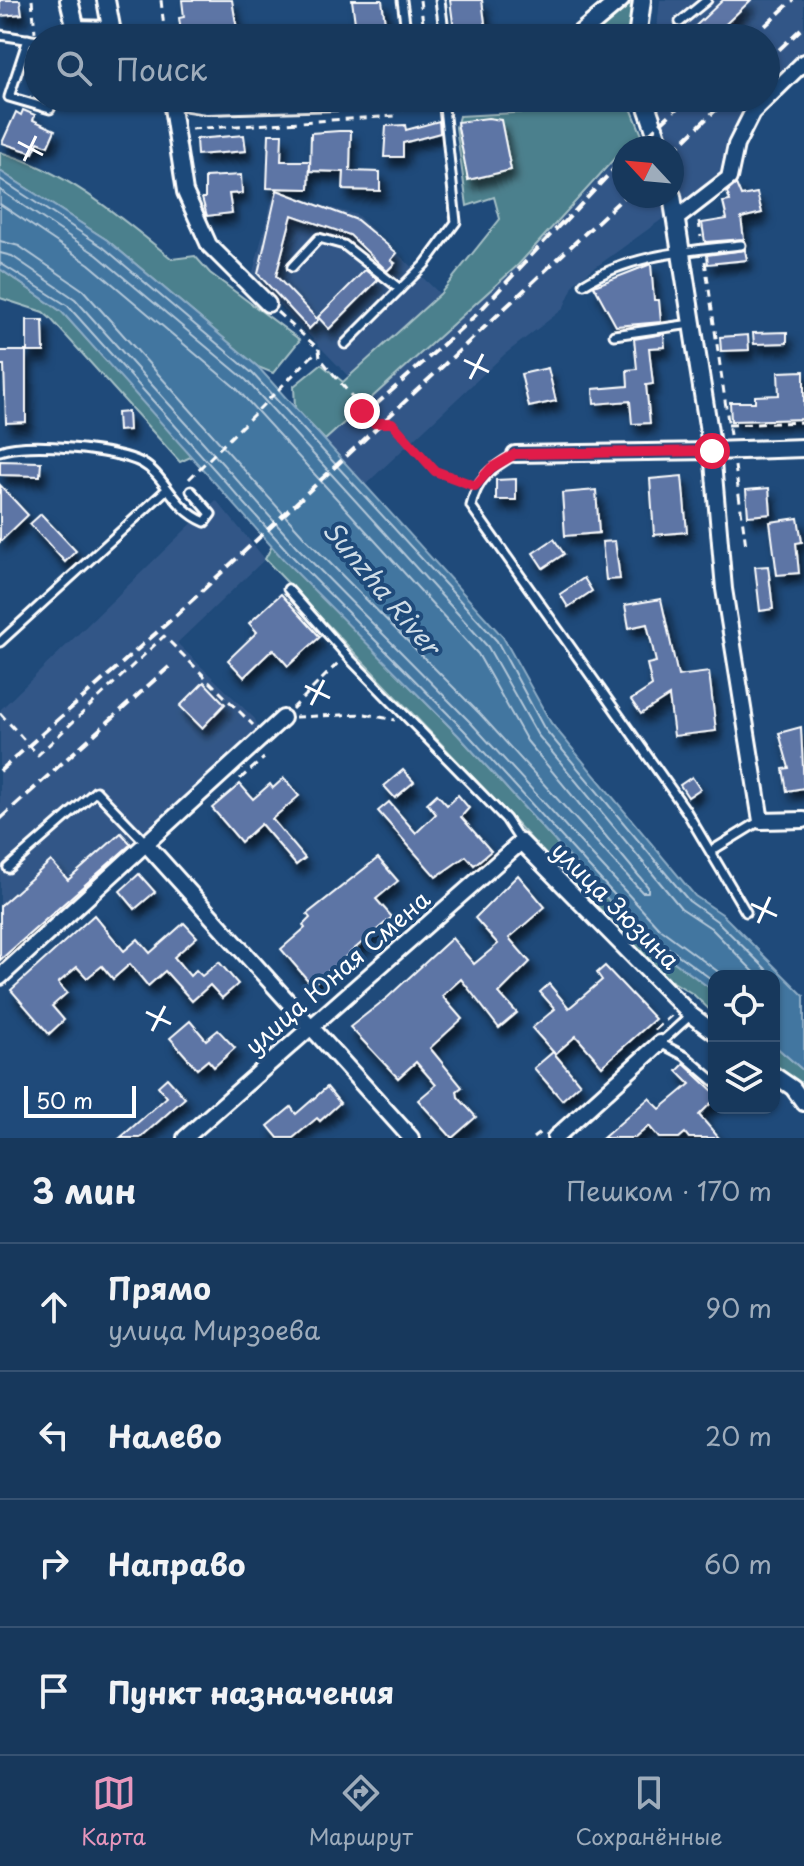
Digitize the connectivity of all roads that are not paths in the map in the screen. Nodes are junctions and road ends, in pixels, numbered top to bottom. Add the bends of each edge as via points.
1 (69, 0) edge
2 (106, 0) edge
3 (402, 0) edge
4 (440, 0) edge
5 (620, 0) edge
6 (642, 0) edge
7 (707, 0) edge
8 (680, 22) dead end
9 (74, 24) edge
10 (110, 24) edge
11 (405, 24) edge
12 (443, 24) edge
13 (592, 24) edge
14 (639, 24) edge
15 (0, 35) edge
16 (24, 39) edge
17 (804, 62) edge
18 (24, 63) edge
19 (780, 86) edge
20 (24, 101) edge
21 (170, 112) edge
22 (444, 112) edge
23 (649, 112) edge
24 (753, 112) edge
25 (657, 136) edge
26 (674, 208) edge
27 (676, 219) junction
28 (741, 245) dead end
29 (682, 253) junction
30 (292, 267) dead end
31 (584, 284) dead end
32 (400, 289) junction
33 (268, 304) road end
34 (692, 324) junction
35 (614, 335) dead end
36 (345, 344) dead end
37 (804, 448) edge
38 (0, 451) edge
39 (712, 451) junction
40 (515, 454) joint
41 (166, 490) junction
42 (191, 491) dead end
43 (288, 589) dead end
44 (0, 642) edge
45 (283, 718) road end
46 (804, 820) edge
47 (761, 821) junction
48 (521, 842) junction
49 (147, 845) junction
50 (711, 851) junction
51 (8, 868) dead end
52 (746, 912) dead end
53 (0, 977) edge
54 (691, 1015) junction
55 (311, 1026) junction
56 (708, 1028) edge
57 (660, 1043) junction
58 (708, 1076) edge
59 (780, 1079) edge
60 (804, 1103) edge
61 (185, 1138) edge
62 (411, 1138) edge
63 (555, 1138) edge

1 - 9 street
2 - 10 street
3 - 11 lane
4 - 12 lane
5 - 13 street
6 - 14 street
7 - 8 lane
15 - 16 lane
17 - 19 street
18 - 20 lane via 9,97
21 - 33 street via 185,192 209,245
22 - 32 lane via 456,222
23 - 25 street
24 - 27 street via 736,145 729,178
26 - 27 street
27 - 29 street
28 - 29 lane
29 - 31 lane via 653,255 602,272
29 - 34 street
30 - 32 lane via 319,238 344,245
32 - 36 lane
34 - 35 lane
34 - 39 street
37 - 39 street
38 - 41 lane via 14,446 74,447 142,463
39 - 40 street
39 - 47 street via 724,589
40 - 50 lane via 491,468 475,486 471,506
41 - 42 lane via 185,511 205,522 211,514
41 - 44 lane
43 - 48 lane via 506,819
45 - 49 street
46 - 47 street
47 - 50 lane
48 - 54 street, улица Зюзина
48 - 55 street, улица Юная Смена
49 - 51 lane via 96,791
49 - 53 street
49 - 55 street
50 - 52 lane
54 - 56 street, улица Зюзина
54 - 57 lane
55 - 61 street, улица Юная Смена
55 - 62 street
57 - 58 lane
57 - 63 street
59 - 60 street

